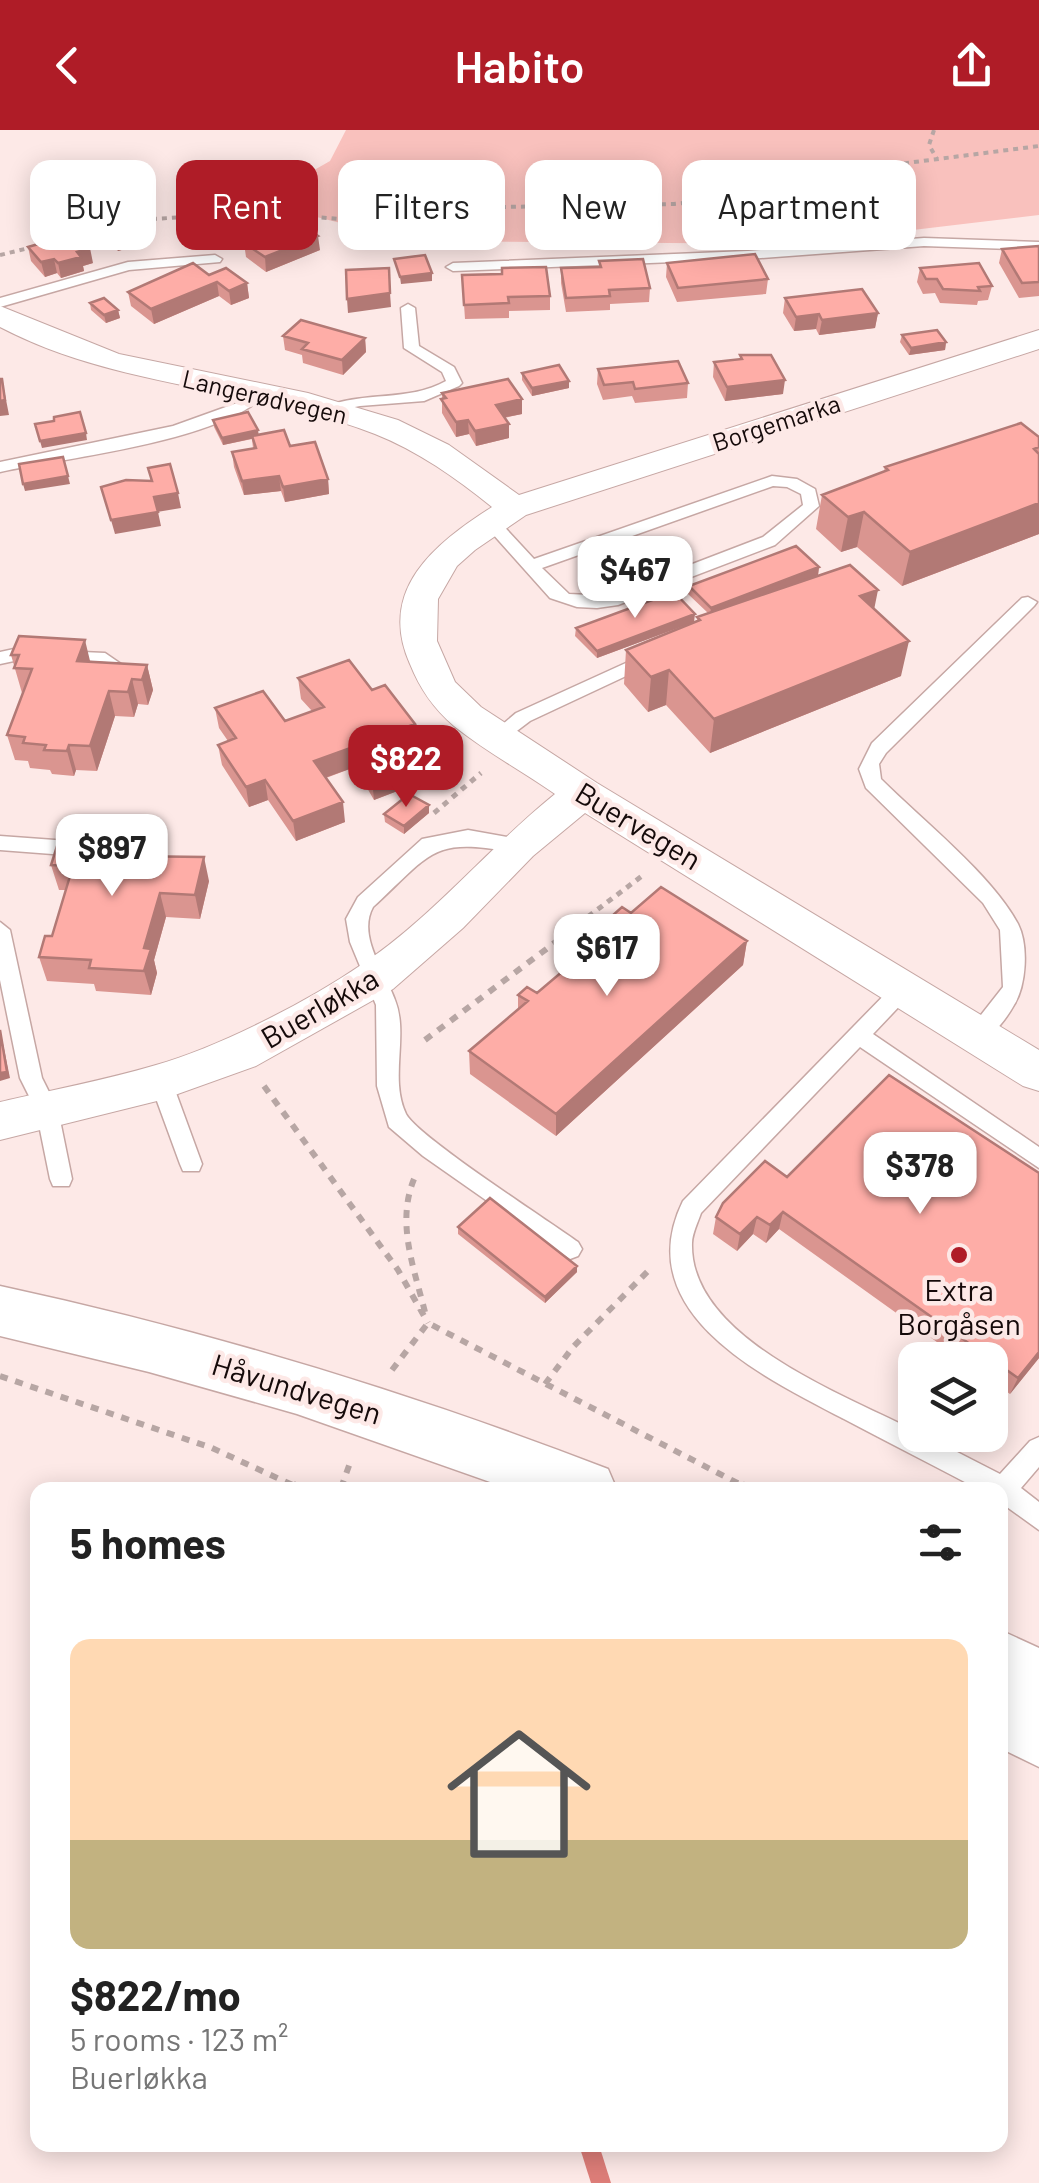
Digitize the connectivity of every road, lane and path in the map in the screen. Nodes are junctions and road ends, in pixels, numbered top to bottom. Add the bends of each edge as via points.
1 (934, 130) edge
2 (1039, 146) edge
3 (936, 159) junction
4 (156, 219) edge
5 (1039, 246) edge
6 (30, 248) edge
7 (0, 255) edge
8 (215, 260) dead end
9 (453, 266) dead end
10 (0, 303) edge
11 (408, 308) dead end
12 (0, 315) edge
13 (1039, 338) edge
14 (261, 392) junction
15 (330, 410) junction
16 (0, 467) edge
17 (503, 516) junction
18 (531, 566) junction
19 (1028, 602) dead end
20 (668, 649) edge
21 (0, 658) edge
22 (106, 683) edge
23 (497, 749) junction
24 (583, 792) junction
25 (0, 843) edge
26 (429, 844) junction
27 (518, 846) junction
28 (679, 848) junction
29 (150, 878) edge
30 (0, 930) edge
31 (376, 977) junction
32 (903, 990) junction
33 (859, 1034) junction
34 (977, 1034) junction
35 (240, 1053) junction
36 (388, 1068) junction
37 (1039, 1073) edge
38 (161, 1082) junction
39 (48, 1110) junction
40 (0, 1120) edge
41 (431, 1150) junction
42 (1039, 1159) edge
43 (191, 1164) dead end
44 (61, 1178) dead end
45 (680, 1242) junction
46 (570, 1249) dead end
47 (0, 1311) edge
48 (428, 1323) junction
49 (391, 1371) dead end
50 (0, 1376) edge
51 (545, 1384) junction
52 (1039, 1449) edge
53 (352, 1460) dead end
54 (286, 1482) edge
55 (343, 1482) edge
56 (565, 1482) edge
57 (736, 1482) edge
58 (990, 1482) edge
59 (1008, 1483) edge
60 (1008, 1493) edge
61 (1039, 1518) edge
62 (1008, 1667) edge
63 (1039, 1683) edge
64 (1008, 1715) edge
65 (1039, 1733) edge

1 - 3 path via 929,144
2 - 3 path
3 - 4 path via 868,168 844,185 817,190 674,204 503,207 355,220 260,213
5 - 9 lane via 924,242 748,256
6 - 7 path
8 - 10 lane via 128,266
11 - 15 lane via 412,348 449,370 454,383 422,399 346,401
12 - 14 street, Langerødvegen via 68,348
13 - 17 street, Borgemarka
14 - 15 street, Langerødvegen
14 - 16 lane via 245,407 201,423
15 - 17 street, Langerødvegen via 388,428 452,460
17 - 18 lane
17 - 23 street, Buervegen via 443,560 416,620 438,688
18 - 18 lane via 570,602 612,601 769,542 811,506 809,492 772,482
19 - 34 lane via 879,748 868,773 990,898 1010,929 1014,988
20 - 23 lane via 523,717
21 - 22 lane via 105,659 112,664
23 - 24 street, Buervegen
23 - 26 path via 435,810
24 - 27 street, Buerløkka
24 - 28 street, Buervegen
25 - 29 lane via 151,854
26 - 27 lane via 468,837
26 - 31 lane via 365,902 356,919
27 - 31 street, Buerløkka
28 - 32 street, Buervegen
28 - 36 path
30 - 39 lane via 31,1078
31 - 35 street, Buerløkka
31 - 36 lane via 387,1005
32 - 33 lane
32 - 34 street, Buervegen
33 - 42 lane
33 - 45 lane via 691,1208
34 - 37 street, Buervegen
35 - 38 street, Buerløkka
35 - 48 path via 398,1270
36 - 41 lane via 396,1121
38 - 39 street, Buerløkka
38 - 43 lane
39 - 40 street, Buerløkka
39 - 44 lane
41 - 46 lane
41 - 48 path via 406,1194
45 - 51 path via 573,1346
45 - 58 lane via 686,1278 729,1340
47 - 56 main road, Håvundvegen via 236,1367
48 - 49 path
48 - 51 path
50 - 54 path via 212,1448
51 - 57 path
52 - 59 lane
53 - 55 path, Håvundvegen
60 - 61 lane
62 - 63 main road
64 - 65 main road

